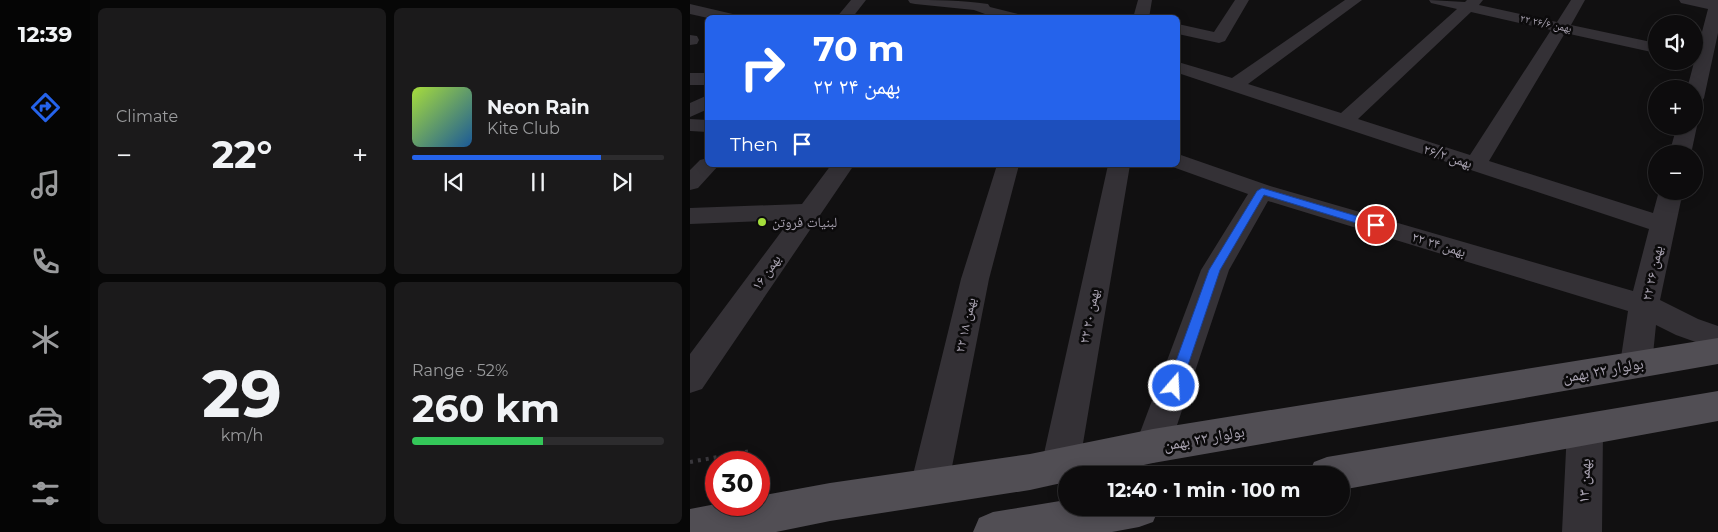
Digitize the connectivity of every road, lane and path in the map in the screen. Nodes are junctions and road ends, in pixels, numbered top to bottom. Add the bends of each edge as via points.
1 (859, 0) edge
2 (915, 0) edge
3 (1145, 0) edge
4 (1242, 0) edge
5 (1355, 0) edge
6 (1436, 0) edge
7 (1578, 0) edge
8 (1686, 0) edge
9 (1472, 3) edge
10 (1717, 3) edge
11 (981, 8) edge
12 (690, 9) edge
13 (718, 15) edge
14 (846, 15) edge
15 (1006, 15) edge
16 (1142, 15) edge
17 (1562, 27) junction
18 (1180, 29) edge
19 (1713, 37) edge
20 (1648, 46) edge
21 (1703, 51) edge
22 (1180, 68) edge
23 (690, 78) edge
24 (705, 79) edge
25 (1232, 86) junction
26 (705, 102) edge
27 (690, 111) edge
28 (1343, 122) junction
29 (690, 126) edge
30 (705, 126) edge
31 (1180, 162) edge
32 (1476, 165) junction
33 (706, 167) edge
34 (842, 167) edge
35 (1007, 167) edge
36 (1119, 167) edge
37 (690, 183) edge
38 (1262, 191) junction
39 (1669, 200) edge
40 (808, 212) junction
41 (690, 216) edge
42 (1663, 225) junction
43 (1644, 305) junction
44 (1718, 338) edge
45 (1718, 351) edge
46 (1636, 364) junction
47 (690, 379) edge
48 (1718, 406) edge
49 (1585, 430) junction
50 (1152, 446) junction
51 (705, 459) edge
52 (690, 462) edge
53 (1060, 466) edge
54 (1064, 466) edge
55 (1058, 467) edge
56 (1350, 471) edge
57 (929, 487) junction
58 (1090, 516) edge
59 (690, 528) edge
60 (993, 532) edge
61 (1582, 532) edge

1 - 14 street
2 - 11 street
3 - 16 street
4 - 18 street via 1219,38
5 - 25 street
6 - 9 street, ۲۲ بهمن ۲۶/۶
7 - 17 street
8 - 10 street
9 - 17 street, ۲۲ بهمن ۲۶/۶
9 - 28 street
10 - 19 street
11 - 15 street
12 - 13 street
17 - 20 street, ۲۲ بهمن ۲۶/۶
17 - 32 street
19 - 21 street
22 - 25 street, بهمن ۲۶/۲
23 - 24 street
25 - 28 street, بهمن ۲۶/۲
26 - 27 street
28 - 32 street, بهمن ۲۶/۲
29 - 30 street
31 - 38 street, ۲۲ بهمن ۲۴
32 - 42 street, بهمن ۲۶/۲
33 - 37 street
34 - 40 street, بهمن ۱۶
35 - 57 street, ۲۲ بهمن ۱۸ via 975,279
36 - 53 street, ۲۲ بهمن ۲۰
38 - 43 street, ۲۲ بهمن ۲۴
38 - 50 street via 1215,270
39 - 42 street, ۲۲ بهمن ۲۶
40 - 41 street
40 - 47 street, بهمن ۱۶
42 - 43 street, ۲۲ بهمن ۲۶
43 - 44 street, ۲۲ بهمن ۲۶
43 - 46 street
45 - 46 main road, بولوار ۲۲ بهمن
46 - 50 main road, بولوار ۲۲ بهمن
48 - 49 main road
49 - 56 main road
49 - 61 street, بهمن ۱۳
50 - 54 main road, بولوار ۲۲ بهمن
51 - 52 path
55 - 57 main road, بولوار ۲۲ بهمن
57 - 59 main road, بولوار ۲۲ بهمن
58 - 60 main road

